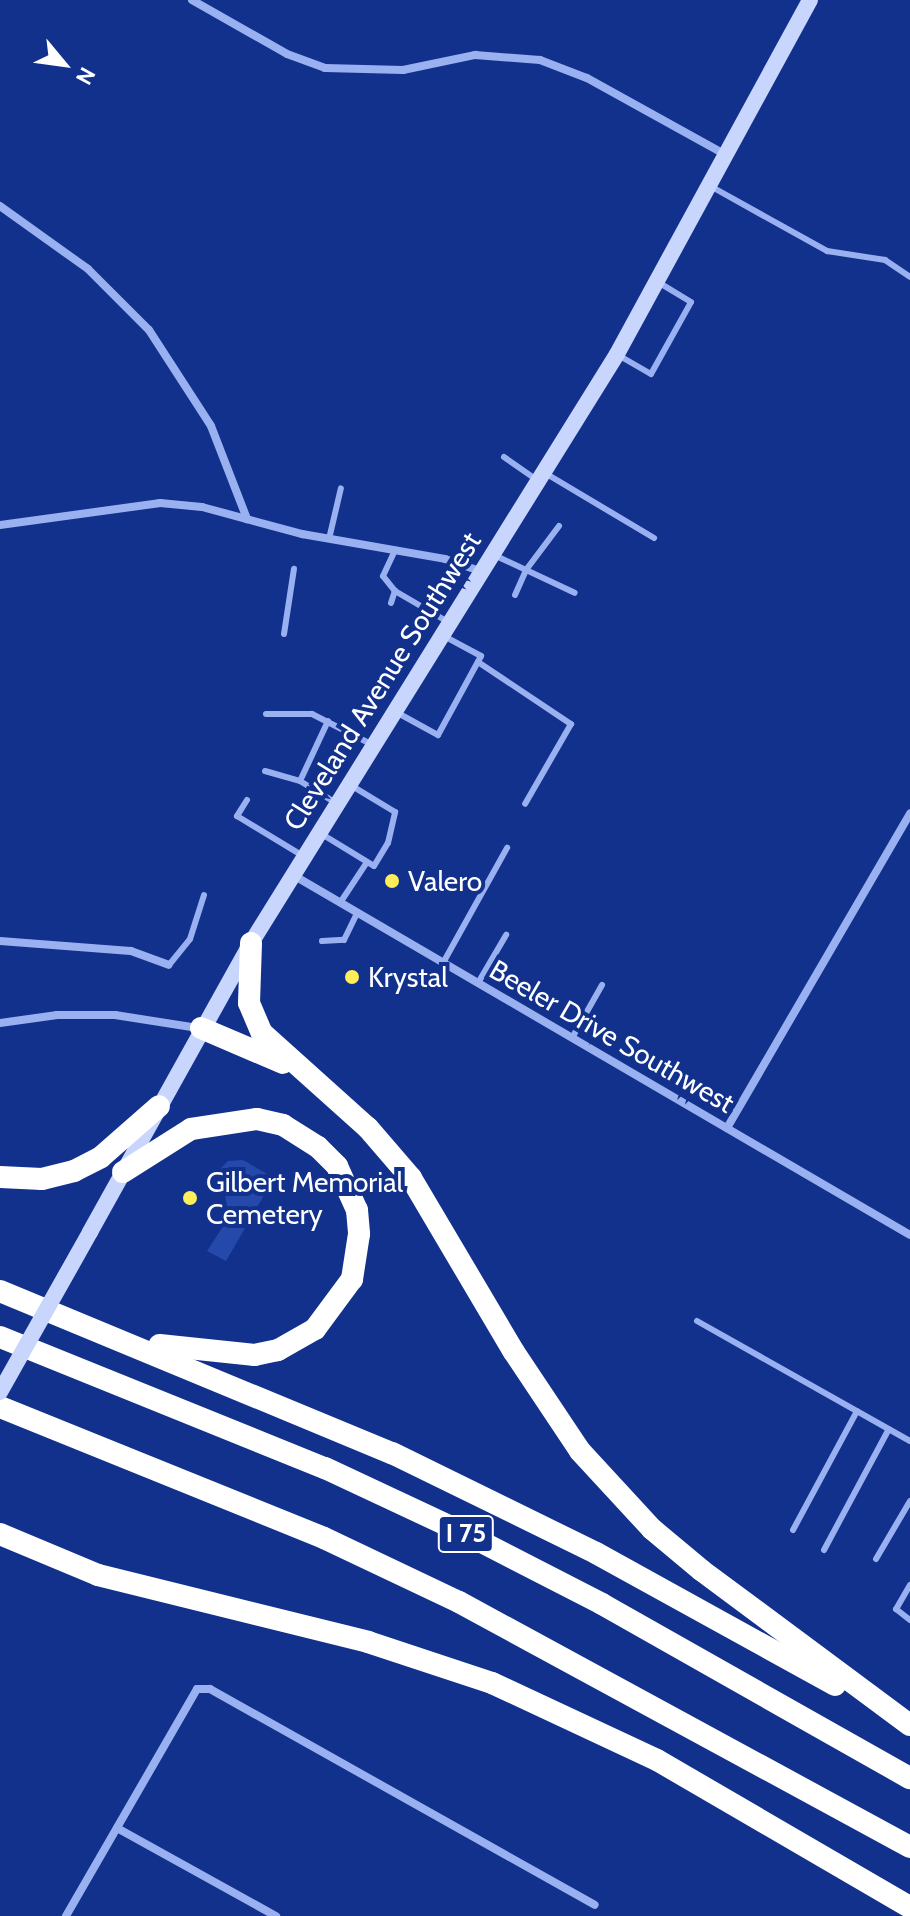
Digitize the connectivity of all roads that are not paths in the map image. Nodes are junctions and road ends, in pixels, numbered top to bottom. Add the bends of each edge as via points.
1 (192, 0) edge
2 (810, 0) edge
3 (727, 155) junction
4 (709, 185) junction
5 (0, 206) edge
6 (910, 277) edge
7 (656, 281) junction
8 (617, 354) junction
9 (504, 457) dead end
10 (539, 476) junction
11 (341, 488) dead end
12 (247, 519) junction
13 (0, 525) edge
14 (559, 526) dead end
15 (654, 538) dead end
16 (329, 539) junction
17 (395, 550) junction
18 (491, 553) junction
19 (294, 569) dead end
20 (526, 570) junction
21 (480, 571) junction
22 (395, 591) junction
23 (575, 593) dead end
24 (515, 595) dead end
25 (391, 603) dead end
26 (445, 628) junction
27 (284, 634) dead end
28 (478, 662) junction
29 (394, 711) junction
30 (266, 714) dead end
31 (328, 721) junction
32 (373, 745) junction
33 (265, 771) dead end
34 (300, 781) junction
35 (349, 784) junction
36 (247, 800) dead end
37 (337, 804) junction
38 (525, 804) dead end
39 (910, 813) edge
40 (319, 832) junction
41 (507, 848) dead end
42 (304, 857) junction
43 (367, 862) junction
44 (293, 875) junction
45 (204, 895) dead end
46 (340, 903) junction
47 (357, 913) junction
48 (506, 935) dead end
49 (0, 941) edge
50 (322, 941) dead end
51 (251, 943) junction
52 (445, 964) junction
53 (169, 965) joint
54 (439, 978) dead end
55 (478, 983) junction
56 (602, 985) dead end
57 (0, 1023) edge
58 (201, 1028) junction
59 (572, 1038) junction
60 (302, 1072) junction
61 (159, 1106) junction
62 (727, 1128) junction
63 (123, 1172) junction
64 (0, 1177) edge
65 (910, 1235) edge
66 (0, 1291) edge
67 (697, 1321) dead end
68 (0, 1337) edge
69 (119, 1339) junction
70 (0, 1392) edge
71 (0, 1407) edge
72 (857, 1411) junction
73 (889, 1429) junction
74 (910, 1441) edge
75 (910, 1501) edge
76 (793, 1530) dead end
77 (0, 1534) edge
78 (824, 1550) dead end
79 (0, 1553) edge
80 (48, 1558) junction
81 (876, 1559) dead end
82 (910, 1585) edge
83 (910, 1620) edge
84 (910, 1726) edge
85 (736, 1751) junction
86 (910, 1778) edge
87 (117, 1828) junction
88 (910, 1847) edge
89 (910, 1862) edge
90 (595, 1905) dead end
91 (910, 1907) edge
92 (66, 1916) edge
93 (276, 1916) edge

1 - 3 street via 287,54 325,68 403,70 475,55 540,60 587,78
2 - 3 main road, Cleveland Avenue Southwest
3 - 4 main road, Cleveland Avenue Southwest
4 - 6 lane via 827,251 885,260
4 - 7 main road, Cleveland Avenue Southwest
5 - 12 street via 88,269 149,330 211,426
7 - 8 main road, Cleveland Avenue Southwest
7 - 8 lane via 691,302 651,374
8 - 10 main road, Cleveland Avenue Southwest
9 - 10 lane
10 - 15 lane
10 - 18 main road, Cleveland Avenue Southwest
11 - 16 lane
12 - 13 street via 160,503
12 - 16 street
14 - 20 lane
16 - 17 street
17 - 21 street
17 - 22 lane via 383,576
18 - 20 lane
18 - 21 main road, Cleveland Avenue Southwest
19 - 27 lane
20 - 23 lane
20 - 24 lane
21 - 26 main road, Cleveland Avenue Southwest
22 - 25 lane
22 - 26 lane
26 - 28 lane via 481,656
26 - 29 main road, Cleveland Avenue Southwest
28 - 29 lane via 438,735
28 - 38 lane via 571,724
29 - 32 main road, Cleveland Avenue Southwest
30 - 31 lane via 312,714
31 - 32 lane
31 - 34 lane
32 - 35 main road, Cleveland Avenue Southwest
33 - 34 lane
34 - 37 lane
35 - 37 main road, Cleveland Avenue Southwest
35 - 43 lane via 395,812 388,843 374,866
36 - 42 lane via 237,816
37 - 40 main road, Cleveland Avenue Southwest
39 - 62 street
40 - 42 main road, Cleveland Avenue Southwest
40 - 43 lane
41 - 52 lane
42 - 44 main road, Cleveland Avenue Southwest
43 - 46 lane
44 - 46 street, Beeler Drive Southwest
44 - 51 main road, Cleveland Avenue Southwest
45 - 53 lane via 190,939
46 - 47 street, Beeler Drive Southwest
47 - 50 lane via 344,940
47 - 52 street, Beeler Drive Southwest
48 - 55 lane
49 - 53 street via 131,951
51 - 58 main road, Cleveland Avenue Southwest
51 - 60 highway via 247,987 254,1020
52 - 54 lane
52 - 55 street, Beeler Drive Southwest
55 - 59 street, Beeler Drive Southwest
56 - 59 lane
57 - 58 street via 57,1015 115,1015
58 - 60 highway
58 - 61 main road, Cleveland Avenue Southwest
59 - 62 street, Beeler Drive Southwest
60 - 84 highway via 368,1128 411,1178 554,1416 609,1485 701,1570
61 - 63 main road, Cleveland Avenue Southwest
61 - 64 highway via 101,1157 74,1171 42,1179
62 - 65 street, Beeler Drive Southwest
63 - 69 highway via 191,1129 237,1118 283,1125 337,1166 353,1199 359,1234 355,1268 342,1299 315,1329 278,1350 233,1355
63 - 70 main road, Cleveland Avenue Southwest, bridge
66 - 69 highway
67 - 72 lane
68 - 86 highway, I 75 via 325,1468 468,1535 602,1604
69 - 84 highway via 289,1408 492,1500
71 - 85 highway, I 75 via 324,1538 561,1654
72 - 73 lane
72 - 76 lane
73 - 74 lane
73 - 78 lane
75 - 81 lane
77 - 80 highway
79 - 80 highway
80 - 91 highway via 126,1583 413,1655 492,1683 657,1760
82 - 83 lane via 896,1609
85 - 88 highway, I 75
85 - 89 highway
87 - 90 street via 197,1689 210,1689
87 - 92 street
87 - 93 street

